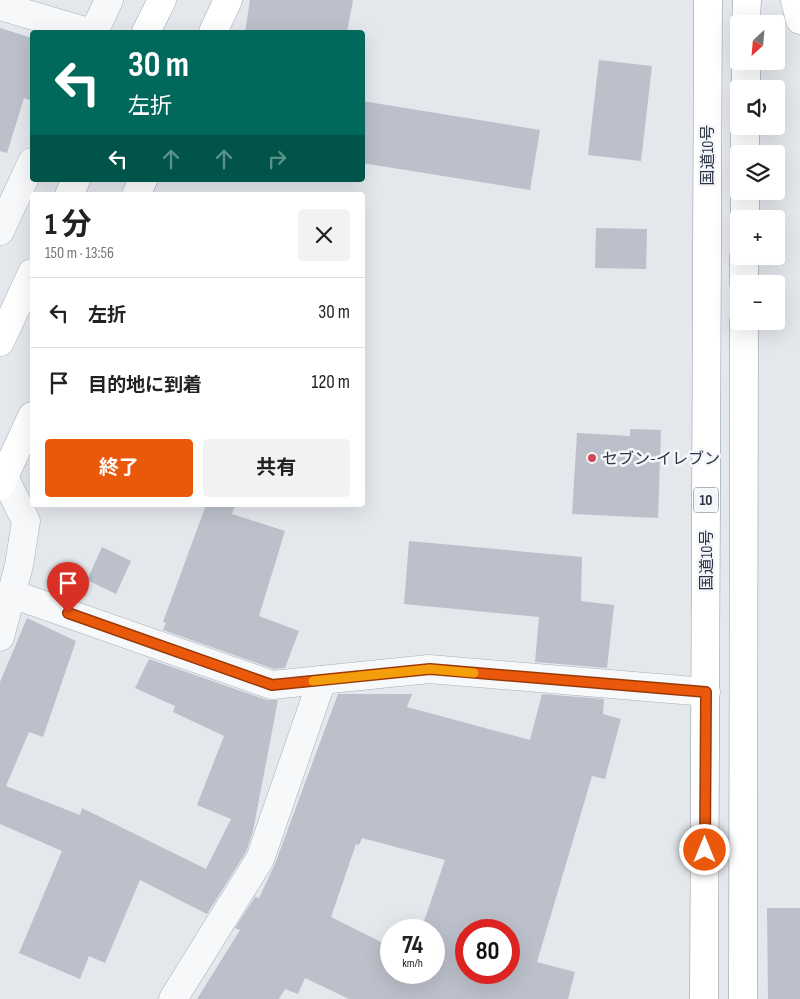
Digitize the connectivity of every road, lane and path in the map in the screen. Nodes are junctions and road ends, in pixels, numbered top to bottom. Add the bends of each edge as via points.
1 (109, 0) edge
2 (162, 0) edge
3 (228, 0) edge
4 (708, 0) edge
5 (747, 0) edge
6 (795, 0) edge
7 (0, 6) edge
8 (746, 15) edge
9 (800, 20) edge
10 (81, 30) edge
11 (95, 30) edge
12 (147, 30) edge
13 (214, 30) edge
14 (30, 166) edge
15 (0, 231) edge
16 (30, 277) edge
17 (744, 330) edge
18 (0, 342) edge
19 (30, 420) edge
20 (2, 482) edge
21 (12, 594) junction
22 (0, 637) edge
23 (322, 680) junction
24 (706, 692) junction
25 (173, 999) edge
26 (704, 999) edge
27 (743, 999) edge

1 - 11 street
2 - 12 main road
3 - 13 main road
4 - 24 main road, 国道10号 / 10
5 - 8 main road
6 - 9 main road
7 - 10 street
14 - 15 street
16 - 18 main road
17 - 27 main road
19 - 20 main road
20 - 21 street via 26,521
21 - 22 street
21 - 23 street via 272,685
23 - 24 street via 430,669
23 - 25 street via 260,859
24 - 26 main road, 国道10号 / 10

